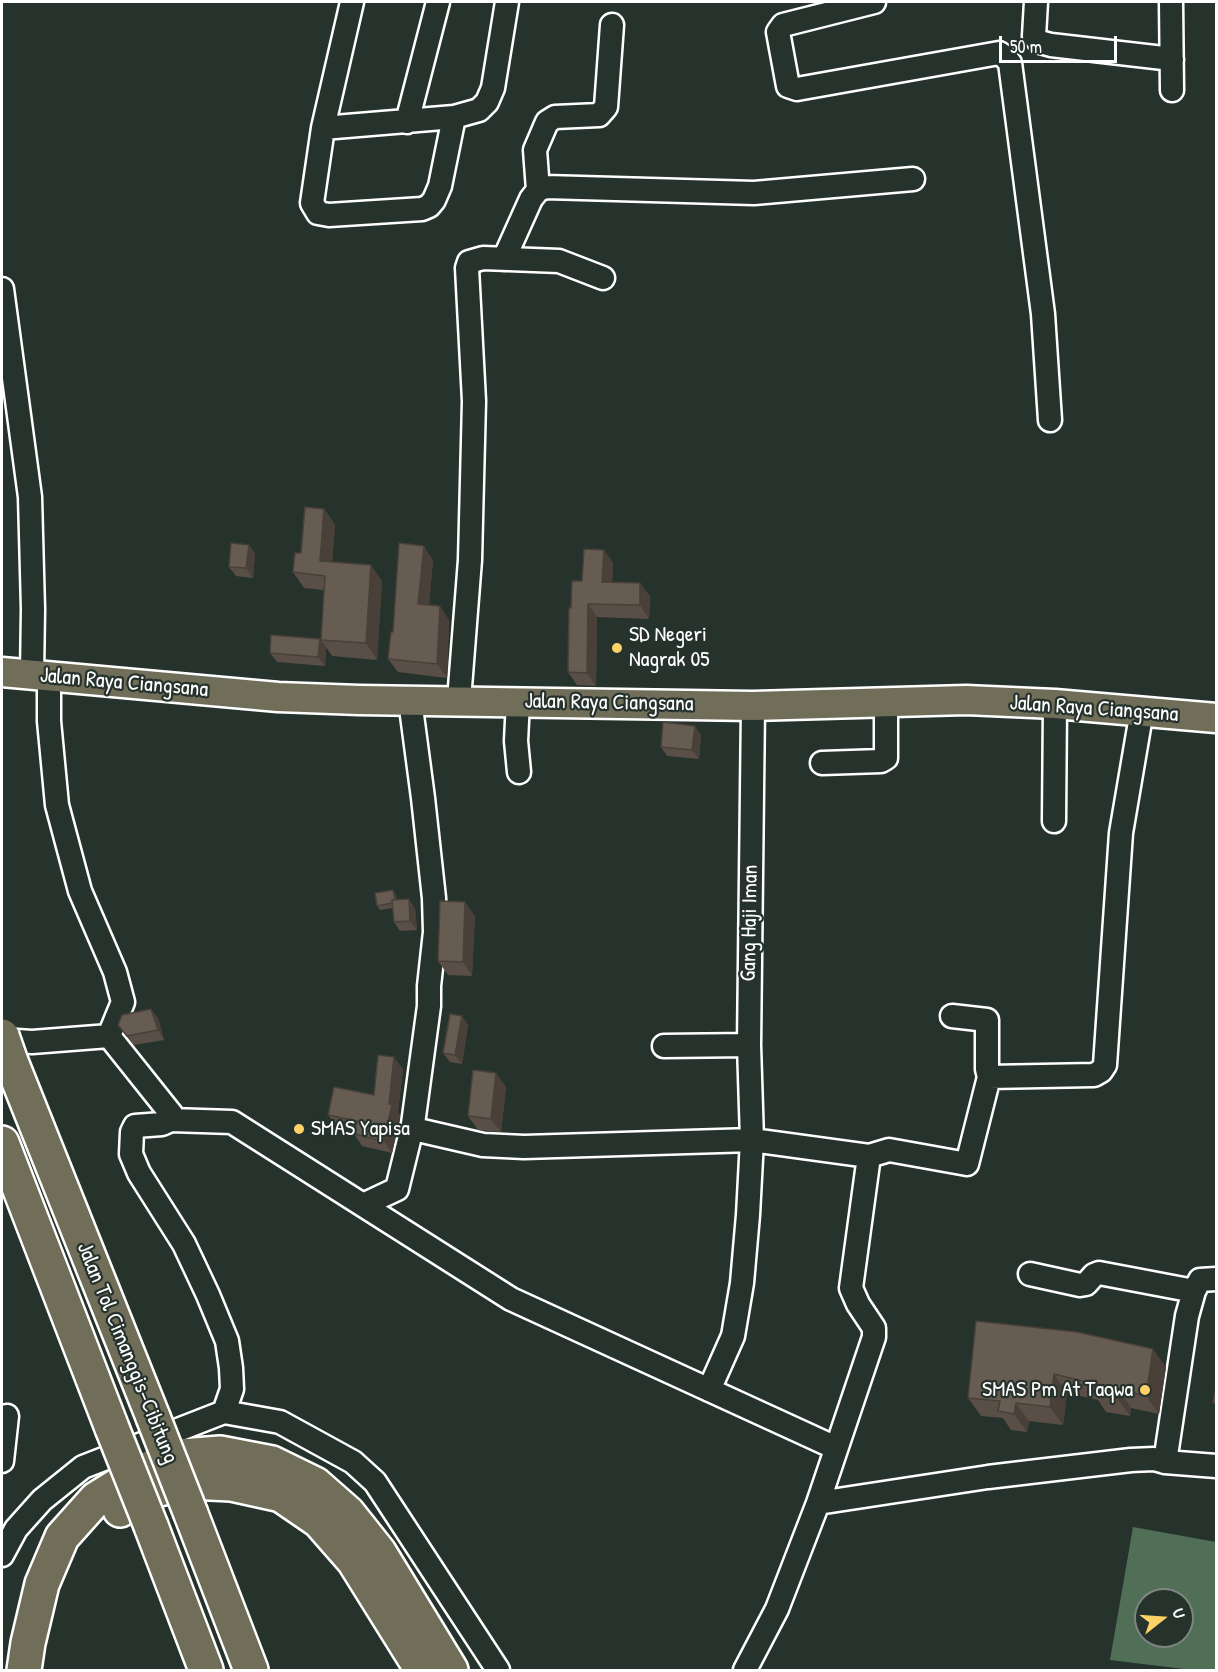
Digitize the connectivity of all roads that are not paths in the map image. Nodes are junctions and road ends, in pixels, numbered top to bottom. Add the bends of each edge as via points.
1 (352, 2) edge
2 (438, 2) edge
3 (507, 2) edge
4 (874, 2) edge
5 (1035, 2) edge
6 (1171, 2) edge
7 (612, 25) dead end
8 (1172, 58) junction
9 (1172, 90) dead end
10 (454, 117) junction
11 (407, 122) junction
12 (323, 128) junction
13 (913, 179) dead end
14 (538, 190) junction
15 (504, 259) junction
16 (603, 278) dead end
17 (2, 289) edge
18 (1050, 420) dead end
19 (2, 672) edge
20 (41, 676) junction
21 (410, 700) junction
22 (459, 700) junction
23 (518, 701) junction
24 (886, 702) junction
25 (1055, 704) junction
26 (753, 706) junction
27 (1142, 711) junction
28 (1216, 718) edge
29 (822, 764) dead end
30 (519, 772) dead end
31 (1054, 821) dead end
32 (952, 1016) dead end
33 (109, 1036) junction
34 (4, 1045) edge
35 (749, 1045) junction
36 (664, 1046) dead end
37 (989, 1077) junction
38 (171, 1120) junction
39 (414, 1124) junction
40 (752, 1140) junction
41 (2, 1143) edge
42 (869, 1155) junction
43 (363, 1205) junction
44 (1030, 1274) dead end
45 (1216, 1279) edge
46 (1194, 1291) junction
47 (709, 1390) junction
48 (224, 1412) junction
49 (7, 1416) dead end
50 (836, 1448) junction
51 (2, 1461) edge
52 (1165, 1462) junction
53 (1216, 1466) edge
54 (818, 1503) junction
55 (9, 1523) edge
56 (2, 1555) edge
57 (165, 1565) junction
58 (24, 1671) edge
59 (46, 1671) edge
60 (201, 1671) edge
61 (206, 1671) edge
62 (251, 1671) edge
63 (422, 1671) edge
64 (451, 1671) edge
65 (498, 1671) edge
66 (745, 1671) edge

1 - 12 street
2 - 11 street
3 - 10 street via 493,88 487,102 479,110
4 - 18 street via 783,25 778,32 788,86 797,89 999,53 1010,63 1043,314
5 - 8 street via 1034,36 1040,42
6 - 8 street
7 - 14 street via 606,107 599,116 555,117 547,122 535,150
8 - 9 street
10 - 11 street
10 - 12 street via 440,186 434,200 422,209 318,213 312,203
11 - 12 street
13 - 14 street via 765,193 546,187
14 - 15 street
15 - 16 street via 559,261
15 - 22 street via 474,259 467,268 474,401 470,560
17 - 20 street via 30,497 33,609
19 - 20 main road, Jalan Raya Ciangsana
20 - 21 main road, Jalan Raya Ciangsana via 278,697
20 - 33 street via 57,805 80,891 115,972 123,1002
21 - 22 main road, Jalan Raya Ciangsana
21 - 39 street via 435,932
22 - 23 main road, Jalan Raya Ciangsana
23 - 26 main road, Jalan Raya Ciangsana
23 - 30 street
24 - 25 main road, Jalan Raya Ciangsana
24 - 26 main road, Jalan Raya Ciangsana
24 - 29 street via 886,758
25 - 27 main road, Jalan Raya Ciangsana
25 - 31 street
26 - 35 street, Gang Haji Iman
27 - 28 main road, Jalan Raya Ciangsana
27 - 37 street via 1121,833 1105,1065 1094,1075
32 - 37 street via 987,1020
33 - 34 street
33 - 38 street via 172,1115
34 - 62 highway, Jalan Tol Cimanggis–Cibitung, bridge
35 - 36 street
35 - 40 street, Gang Haji Iman
37 - 42 street via 967,1164 889,1150
38 - 43 street via 232,1122
38 - 48 street via 135,1126 131,1154 184,1244 226,1341 232,1389
39 - 40 street via 418,1130 483,1146
39 - 43 street via 397,1189
40 - 42 street
40 - 47 street, Gang Haji Iman via 737,1315 733,1336
41 - 57 highway, Jalan Tol Cimanggis–Cibitung, bridge
42 - 50 street via 851,1288 874,1332
43 - 47 street via 511,1299
44 - 46 street via 1080,1285 1099,1273
45 - 46 street via 1200,1280
46 - 52 street
47 - 50 street
48 - 55 street via 83,1467
48 - 65 street via 280,1422 353,1462 375,1482
49 - 51 street
50 - 54 street
52 - 53 street
52 - 54 street via 1131,1460
54 - 66 street via 777,1609
55 - 56 street
57 - 60 highway
57 - 61 highway, Jalan Tol Cimanggis–Cibitung
58 - 64 highway via 46,1575 62,1537 96,1498 151,1467 182,1456 220,1453 272,1463 315,1484 348,1513 379,1552
59 - 63 highway via 63,1591 81,1549 110,1516 151,1491 190,1482 231,1484 281,1495 319,1521 354,1561

